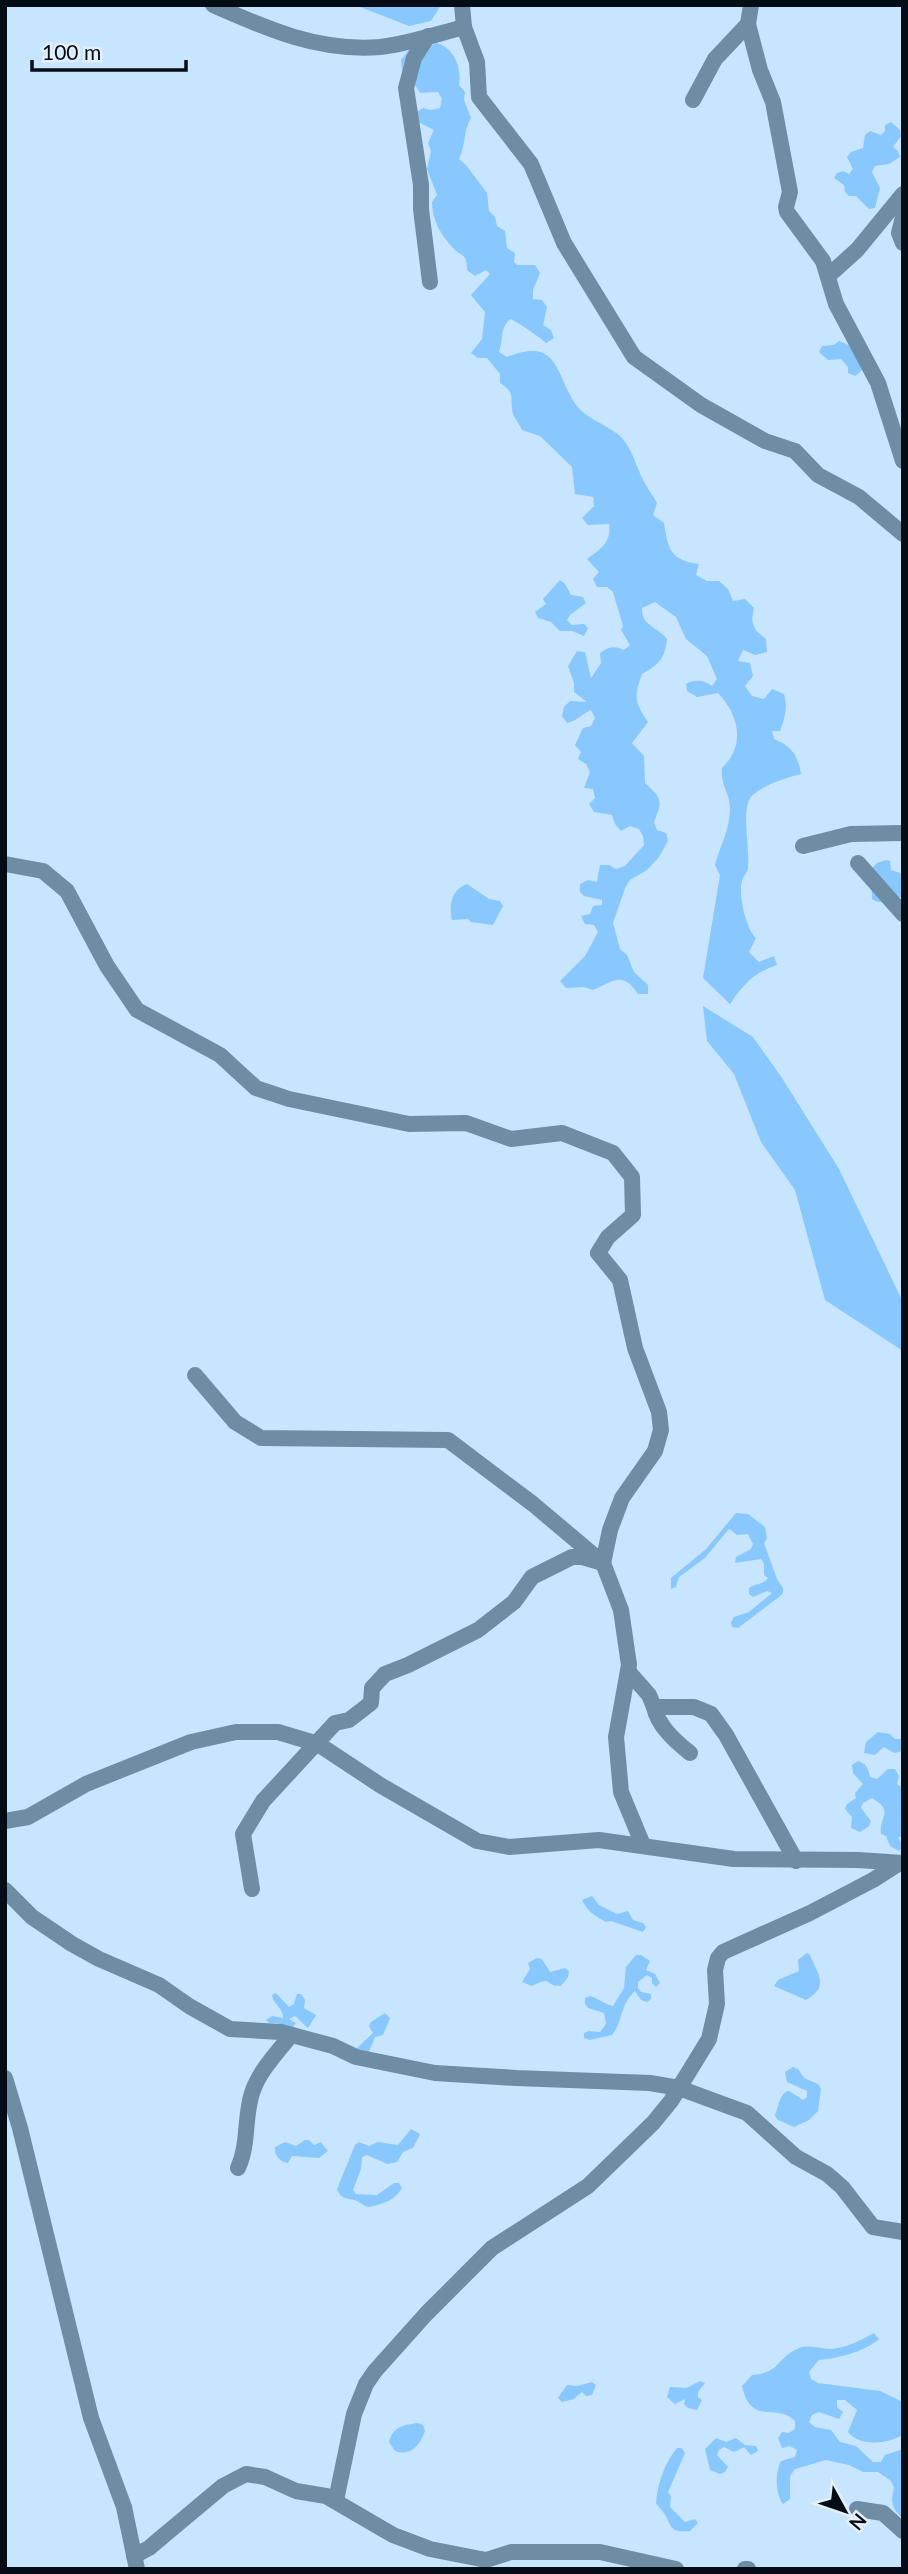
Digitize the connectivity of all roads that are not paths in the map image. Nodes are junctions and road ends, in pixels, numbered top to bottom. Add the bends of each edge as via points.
1 (213, 5) edge
2 (462, 5) edge
3 (751, 5) edge
4 (748, 24) junction
5 (464, 27) junction
6 (428, 36) junction
7 (693, 100) dead end
8 (903, 194) edge
9 (903, 217) edge
10 (903, 243) edge
11 (828, 276) junction
12 (430, 282) dead end
13 (903, 461) edge
14 (903, 534) edge
15 (903, 833) edge
16 (803, 846) dead end
17 (858, 863) dead end
18 (5, 864) edge
19 (903, 914) edge
20 (195, 1375) dead end
21 (603, 1563) junction
22 (628, 1671) junction
23 (654, 1707) junction
24 (318, 1744) junction
25 (690, 1753) dead end
26 (5, 1821) edge
27 (643, 1845) junction
28 (796, 1861) junction
29 (900, 1864) edge
30 (252, 1889) dead end
31 (5, 1890) edge
32 (291, 2035) junction
33 (5, 2078) edge
34 (679, 2088) junction
35 (238, 2168) dead end
36 (903, 2232) edge
37 (341, 2498) junction
38 (857, 2509) dead end
39 (903, 2531) edge
40 (136, 2563) edge
41 (677, 2569) edge

1 - 6 street via 277,33 329,46 380,47
2 - 5 street
3 - 4 street
4 - 7 street via 715,59
4 - 11 street via 773,102 790,192 787,212 816,249
5 - 6 street
5 - 14 street via 477,62 479,97 531,164 564,243 634,357 701,405 765,441 795,451 818,475 859,497
6 - 12 street via 414,58 406,88
8 - 11 street via 857,250
9 - 10 street via 899,233
11 - 13 street via 830,292 849,333 878,383
15 - 16 street via 851,834
17 - 19 street
18 - 21 street via 43,871 67,891 107,966 137,1010 220,1055 256,1088 289,1100 409,1124 466,1123 511,1139 562,1133 612,1153 632,1177 633,1215 598,1253 620,1280 635,1349 659,1412 661,1430 655,1451 622,1499
20 - 21 street via 235,1422 261,1438 448,1440
21 - 22 street via 621,1610
21 - 24 street via 572,1557 532,1577 514,1602 478,1630 385,1674 372,1688 371,1703 349,1720 335,1723
22 - 23 street
22 - 27 street via 616,1737 621,1792
23 - 25 street via 675,1741
23 - 28 street via 694,1707 711,1714
24 - 26 street via 278,1732 236,1732 191,1742 86,1784 28,1816
24 - 27 street via 477,1841 509,1847 599,1840
24 - 30 street via 263,1801 243,1834
27 - 28 street via 734,1859
28 - 29 street
29 - 34 street via 810,1913 723,1952 715,1970 717,2004 709,2039
31 - 32 street via 32,1917 72,1944 159,1985 227,2028
32 - 34 street via 356,2057 435,2073
32 - 35 street via 251,2093 245,2149
33 - 40 street via 91,2418 124,2507
34 - 36 street via 747,2113 796,2157 842,2186 873,2227
34 - 37 street via 653,2123 589,2186 492,2248 375,2371 354,2414
37 - 40 street via 290,2489 246,2474 223,2486
37 - 41 street via 365,2519 413,2544 478,2560 511,2552 600,2552
38 - 39 street via 883,2513

